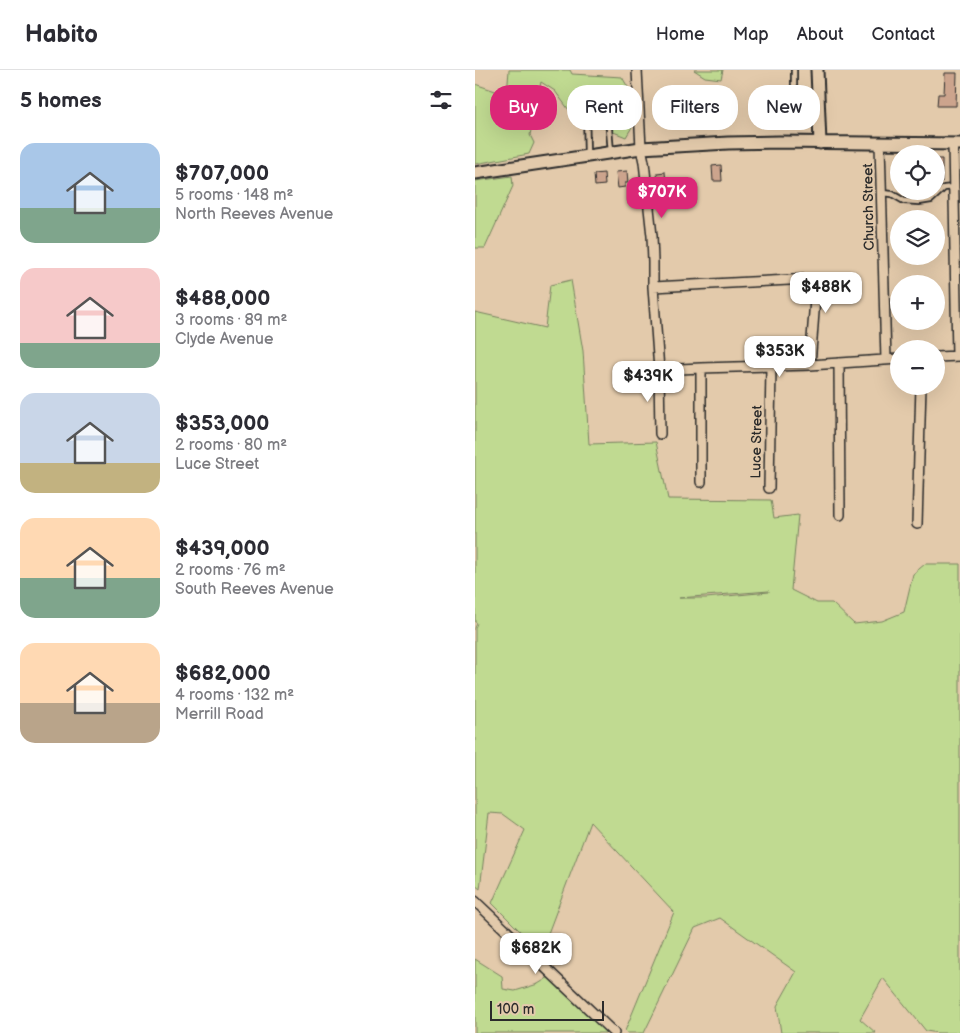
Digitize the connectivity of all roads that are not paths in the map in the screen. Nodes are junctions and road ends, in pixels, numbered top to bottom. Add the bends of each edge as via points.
1 (637, 70) edge
2 (794, 70) edge
3 (817, 70) edge
4 (794, 85) edge
5 (820, 142) junction
6 (880, 144) junction
7 (956, 144) edge
8 (641, 148) junction
9 (611, 153) junction
10 (587, 157) junction
11 (475, 173) edge
12 (954, 187) junction
13 (881, 193) junction
14 (653, 287) junction
15 (959, 356) edge
16 (945, 357) edge
17 (886, 360) junction
18 (890, 360) edge
19 (839, 363) junction
20 (810, 365) junction
21 (771, 367) junction
22 (701, 368) junction
23 (659, 370) junction
24 (921, 395) edge
25 (660, 434) dead end
26 (701, 482) dead end
27 (769, 488) dead end
28 (840, 515) dead end
29 (917, 524) dead end
30 (475, 901) edge
31 (614, 1033) edge

1 - 8 street
2 - 4 lane
3 - 5 street
5 - 6 street
5 - 8 street
6 - 7 street
6 - 13 street, Church Street
7 - 12 street
8 - 9 street
8 - 14 street via 650,216
9 - 10 street
9 - 10 lane via 607,106 597,98 586,109
10 - 11 street
12 - 13 lane via 944,188 931,200 919,202
12 - 15 street
13 - 17 street, Church Street
14 - 20 street via 809,279 816,286
14 - 23 street
15 - 16 street
17 - 18 street
17 - 19 street
19 - 20 street
19 - 28 street
20 - 21 street
21 - 22 street
21 - 27 street, Luce Street
22 - 23 street
22 - 26 street
23 - 25 street
24 - 29 street
30 - 31 street

